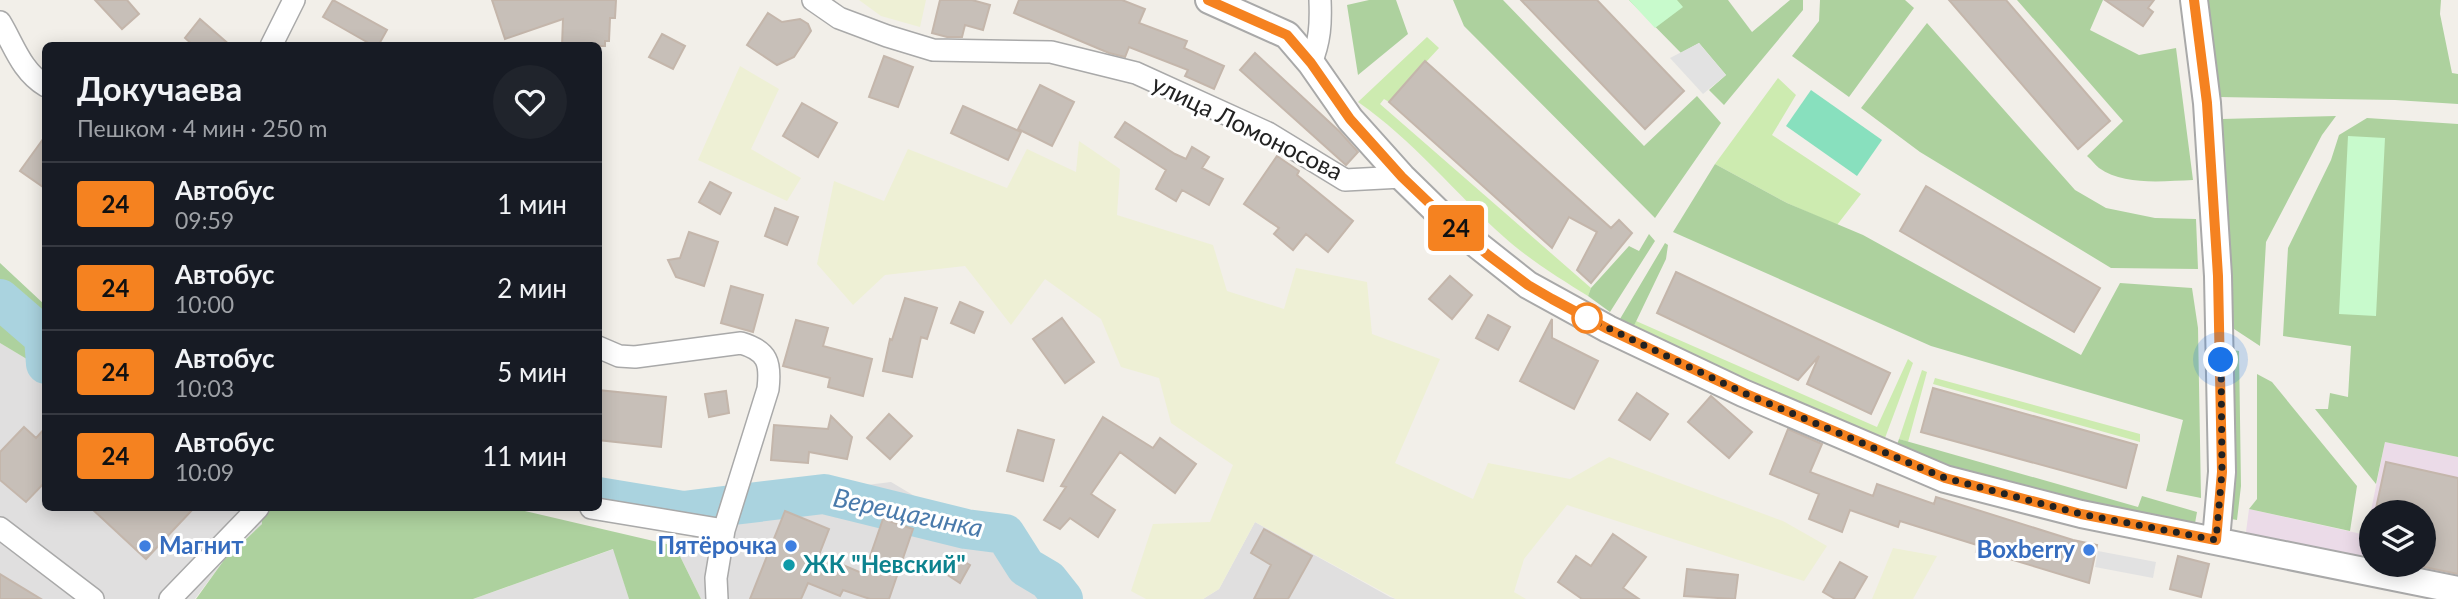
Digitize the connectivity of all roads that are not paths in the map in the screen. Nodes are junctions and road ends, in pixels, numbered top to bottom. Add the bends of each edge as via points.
1 (294, 0) edge
2 (813, 0) edge
3 (1209, 0) edge
4 (1320, 0) edge
5 (2194, 0) edge
6 (0, 22) edge
7 (273, 42) edge
8 (1311, 63) junction
9 (42, 83) edge
10 (1402, 177) junction
11 (602, 350) edge
12 (602, 510) edge
13 (255, 511) edge
14 (0, 528) edge
15 (724, 530) junction
16 (2216, 540) junction
17 (2458, 590) edge
18 (93, 599) edge
19 (170, 599) edge
20 (717, 599) edge

1 - 7 street
2 - 10 street, улица Ломоносова via 839,18 933,50 1051,52 1136,73 1268,133 1345,180
3 - 8 street via 1287,35
4 - 8 street via 1319,43
5 - 16 street via 2207,103 2218,276 2222,472
6 - 9 street via 26,69
8 - 10 street via 1350,119
10 - 16 street via 1457,229 1528,285 1608,329 1744,393 1945,478 2081,514
11 - 15 street via 635,357 741,343 766,358 768,389
12 - 15 street
13 - 19 street
14 - 18 street
15 - 20 street
16 - 17 street

